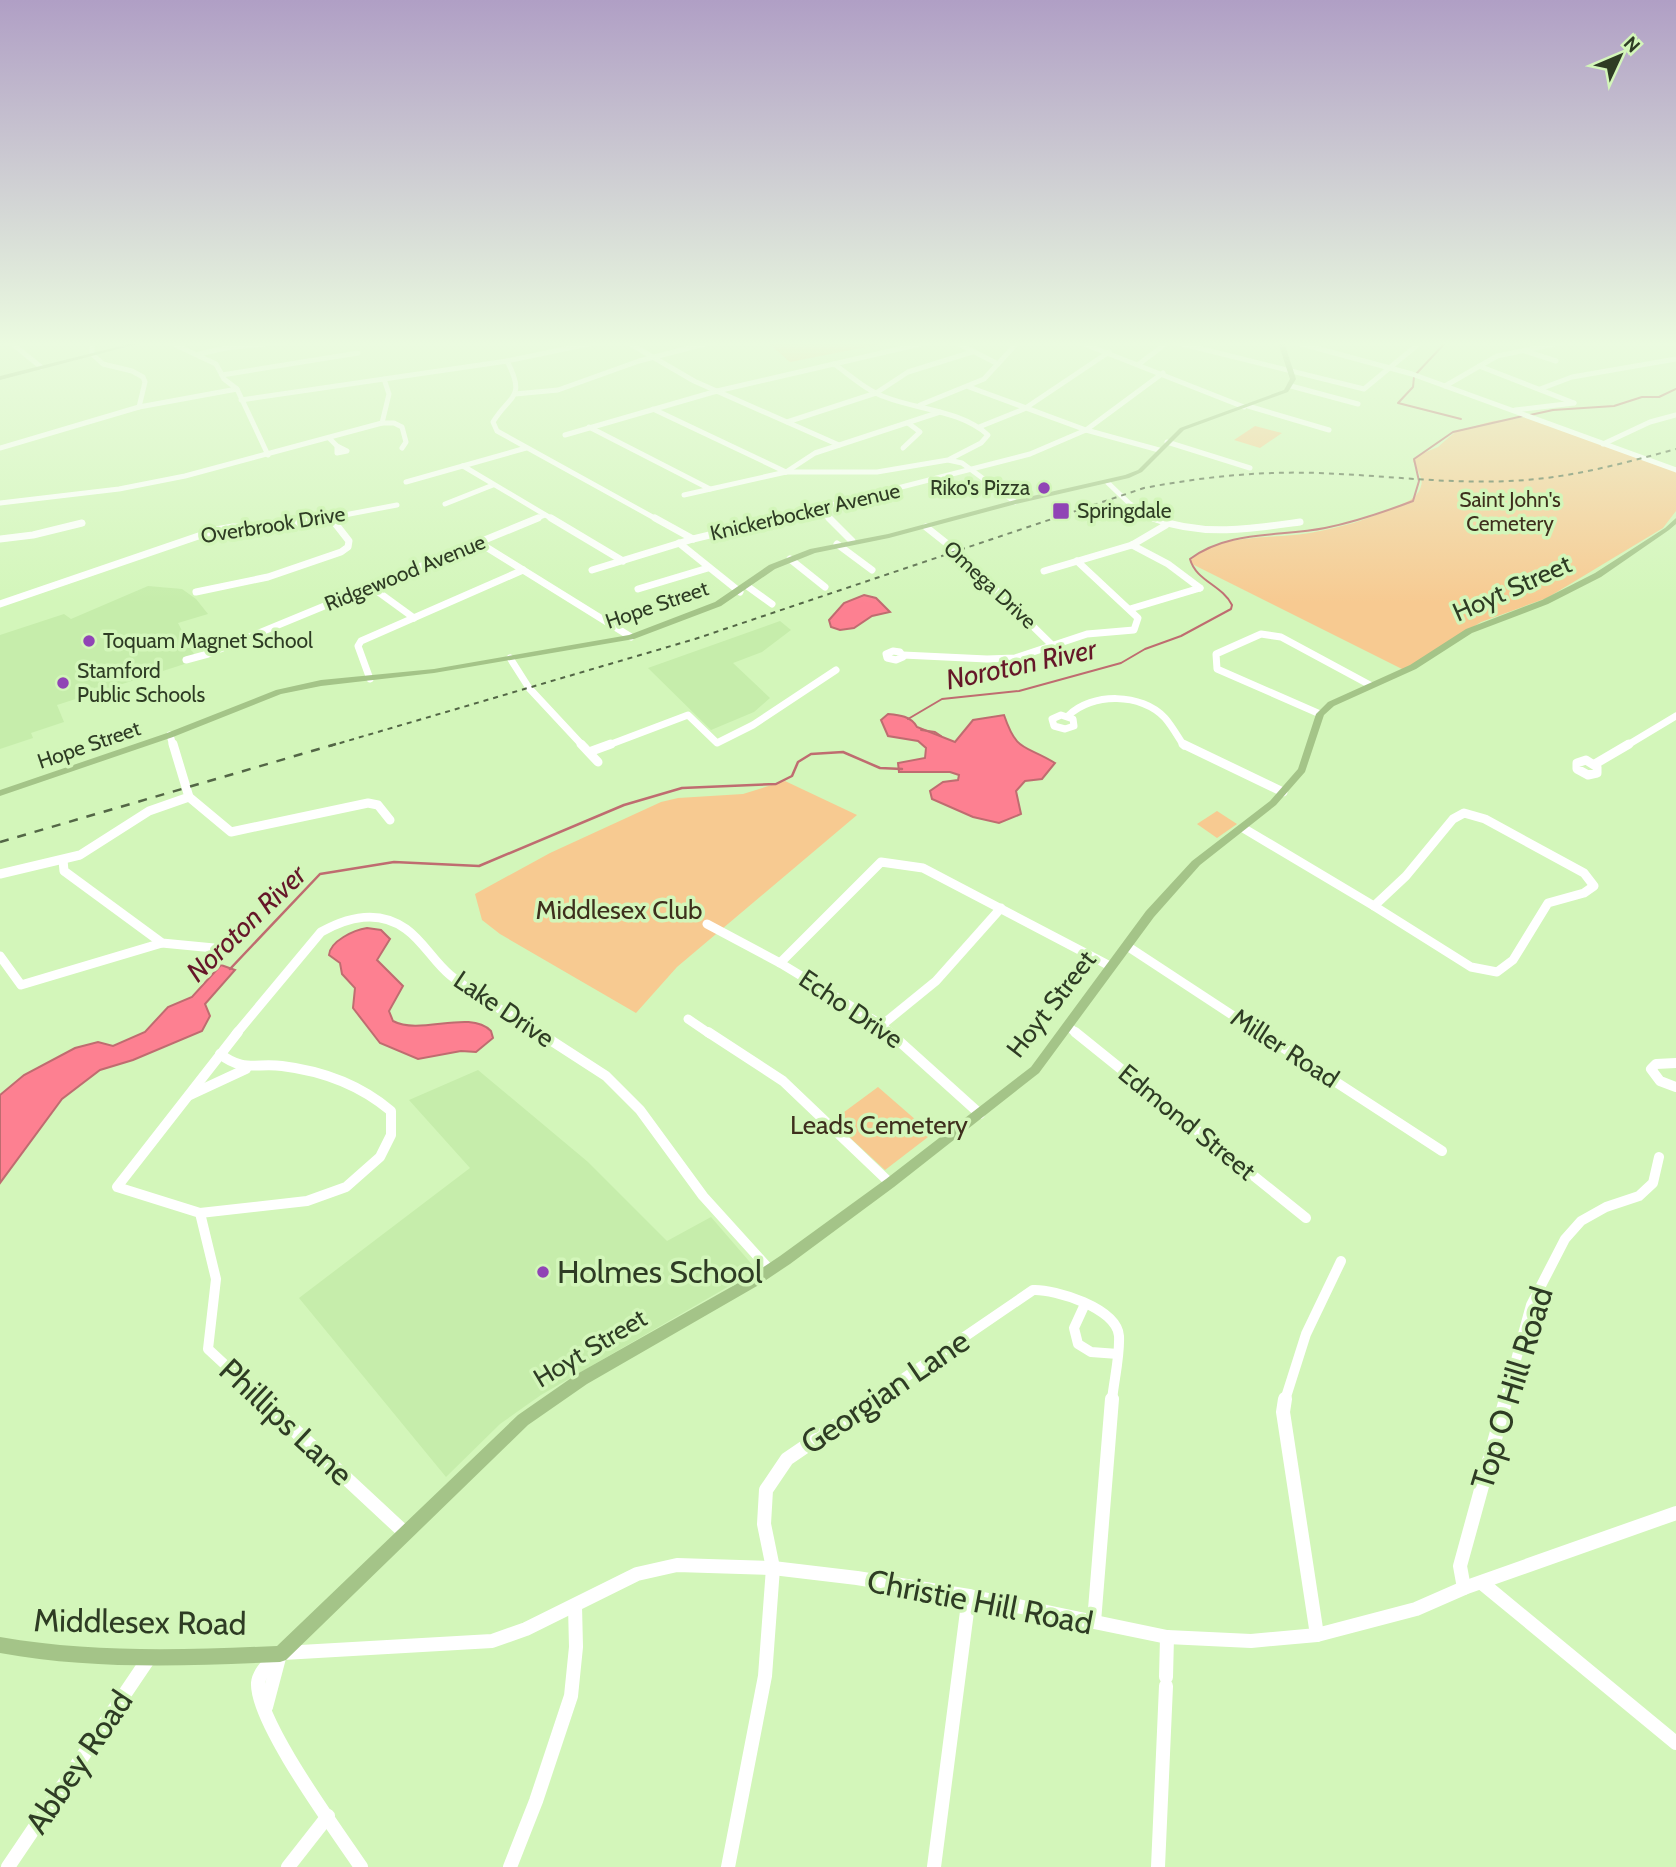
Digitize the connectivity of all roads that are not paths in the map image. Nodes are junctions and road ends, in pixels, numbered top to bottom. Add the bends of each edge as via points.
1 (64, 429) edge
2 (256, 429) edge
3 (360, 429) edge
4 (403, 429) edge
5 (497, 429) edge
6 (583, 429) edge
7 (593, 429) edge
8 (695, 429) edge
9 (803, 429) edge
10 (891, 429) edge
11 (916, 429) edge
12 (981, 429) edge
13 (1185, 429) edge
14 (1326, 429) edge
15 (1563, 429) edge
16 (1635, 429) edge
17 (1086, 430) joint
18 (1329, 430) dead end
19 (565, 435) dead end
20 (329, 438) junction
21 (1167, 442) junction
22 (1603, 444) junction
23 (839, 445) junction
24 (337, 446) dead end
25 (0, 448) edge
26 (402, 448) dead end
27 (526, 448) junction
28 (903, 448) dead end
29 (1159, 450) junction
30 (268, 455) junction
31 (948, 460) junction
32 (463, 466) junction
33 (1250, 468) dead end
34 (972, 470) junction
35 (1676, 470) edge
36 (786, 472) junction
37 (406, 482) dead end
38 (1108, 483) junction
39 (493, 485) junction
40 (710, 489) junction
41 (684, 495) dead end
42 (1015, 502) junction
43 (0, 503) edge
44 (445, 504) dead end
45 (397, 505) dead end
46 (820, 509) junction
47 (545, 515) junction
48 (331, 518) junction
49 (1676, 520) edge
50 (1300, 522) dead end
51 (82, 523) dead end
52 (1166, 525) junction
53 (926, 527) junction
54 (0, 539) edge
55 (693, 539) junction
56 (852, 541) junction
57 (478, 542) junction
58 (679, 543) junction
59 (837, 544) junction
60 (1132, 545) junction
61 (790, 559) junction
62 (623, 561) junction
63 (1077, 562) junction
64 (708, 568) junction
65 (523, 570) junction
66 (592, 570) dead end
67 (872, 570) dead end
68 (1044, 571) dead end
69 (370, 586) junction
70 (825, 587) dead end
71 (638, 589) dead end
72 (743, 589) junction
73 (196, 592) dead end
74 (0, 604) edge
75 (772, 604) dead end
76 (1130, 609) junction
77 (414, 618) junction
78 (631, 637) junction
79 (1052, 645) junction
80 (903, 655) dead end
81 (510, 658) junction
82 (186, 660) dead end
83 (836, 670) dead end
84 (370, 679) junction
85 (1370, 685) junction
86 (1320, 714) junction
87 (1068, 716) dead end
88 (1676, 716) edge
89 (170, 735) junction
90 (589, 752) junction
91 (597, 762) dead end
92 (1595, 764) dead end
93 (1283, 792) junction
94 (0, 793) edge
95 (189, 797) junction
96 (390, 820) dead end
97 (1243, 828) junction
98 (63, 860) junction
99 (0, 874) edge
100 (1374, 906) junction
101 (1001, 908) junction
102 (707, 924) dead end
103 (162, 943) junction
104 (1127, 946) junction
105 (214, 948) dead end
106 (0, 956) edge
107 (780, 963) junction
108 (1110, 966) junction
109 (688, 1019) dead end
110 (882, 1025) junction
111 (1068, 1026) junction
112 (220, 1054) junction
113 (1676, 1063) edge
114 (246, 1069) junction
115 (1676, 1087) edge
116 (187, 1097) junction
117 (980, 1114) junction
118 (1442, 1150) dead end
119 (1659, 1157) dead end
120 (890, 1183) junction
121 (200, 1213) junction
122 (1307, 1218) dead end
123 (1341, 1261) dead end
124 (770, 1270) junction
125 (1085, 1304) junction
126 (1118, 1354) junction
127 (1676, 1513) edge
128 (405, 1533) junction
129 (773, 1568) junction
130 (1482, 1583) junction
131 (1464, 1588) junction
132 (969, 1596) junction
133 (575, 1606) junction
134 (1094, 1622) junction
135 (1317, 1635) junction
136 (1167, 1637) junction
137 (0, 1645) edge
138 (280, 1654) junction
139 (149, 1658) junction
140 (1166, 1681) joint
141 (1676, 1742) edge
142 (328, 1816) junction
143 (8, 1867) edge
144 (288, 1867) edge
145 (361, 1867) edge
146 (510, 1867) edge
147 (729, 1867) edge
148 (934, 1867) edge
149 (1157, 1867) edge

1 - 25 street
2 - 30 street
3 - 20 street
4 - 26 street via 406,442
5 - 27 street
6 - 19 street
7 - 40 street
8 - 36 street
9 - 23 street
10 - 23 street
11 - 28 street via 920,432
12 - 31 street via 988,435 984,441
13 - 21 main road, Hope Street
14 - 18 street
15 - 22 street
16 - 22 street
17 - 29 street
17 - 34 street, Knickerbocker Avenue via 1030,454
20 - 24 street
20 - 30 street
21 - 29 main road, Hope Street
21 - 33 street
22 - 35 street
23 - 36 street via 806,457
27 - 32 street
27 - 55 street
29 - 38 main road, Hope Street via 1140,471
30 - 43 street via 165,480
31 - 34 street
31 - 36 street via 877,472
32 - 37 street
32 - 39 street
34 - 42 street
34 - 46 street, Knickerbocker Avenue
36 - 40 street
38 - 42 main road, Hope Street
38 - 52 street via 1147,517
39 - 44 street
39 - 47 street
40 - 41 street
42 - 53 main road, Hope Street
45 - 48 street, Overbrook Drive
46 - 55 street, Knickerbocker Avenue
46 - 56 street
47 - 57 street, Ridgewood Avenue
47 - 62 street
48 - 73 street via 349,541 341,552 268,576
48 - 74 street, Overbrook Drive via 269,529 224,528 143,549 136,556
49 - 85 main road, Hoyt Street via 1598,575 1545,602 1469,631 1413,667
50 - 52 street via 1209,532
51 - 54 street
52 - 60 street
53 - 56 main road, Hope Street
53 - 79 street, Omega Drive
55 - 58 street, Knickerbocker Avenue
56 - 59 main road, Hope Street
57 - 65 street
57 - 69 street, Ridgewood Avenue
58 - 62 street, Knickerbocker Avenue
58 - 64 street
59 - 61 main road, Hope Street
59 - 67 street
60 - 63 street
60 - 76 street via 1200,587
61 - 70 street
61 - 72 main road, Hope Street
62 - 66 street, Knickerbocker Avenue
63 - 68 street
63 - 76 street
64 - 71 street
64 - 72 street
65 - 77 street
65 - 78 street
69 - 77 street
69 - 82 street, Ridgewood Avenue
72 - 75 street
72 - 78 main road, Hope Street via 695,615
76 - 79 street, Omega Drive via 1138,618 1134,630 1089,634
77 - 84 street via 358,644
78 - 81 main road, Hope Street
79 - 80 street, Omega Drive via 1014,658
81 - 84 main road, Hope Street
81 - 90 street via 529,688
83 - 90 street via 717,743 688,715
84 - 89 main road, Hope Street via 290,689
85 - 86 main road, Hoyt Street via 1340,698
85 - 86 street via 1281,637 1261,634 1216,654 1217,669
86 - 93 main road, Hoyt Street via 1302,771
87 - 93 street via 1096,700 1137,702 1164,716 1184,746
88 - 92 street
89 - 94 main road, Hope Street
89 - 95 street
90 - 91 street
93 - 97 main road, Hoyt Street
95 - 96 street via 231,832 369,803 378,805
95 - 98 street via 149,811 99,846
97 - 100 street
97 - 104 main road, Hoyt Street via 1196,863
98 - 99 street
98 - 103 street via 64,871
100 - 100 street via 1471,967 1497,972 1513,960 1548,903 1594,886 1584,873 1485,819 1464,813 1452,819 1406,877
101 - 107 street via 922,868 881,862
101 - 108 street
101 - 110 street via 936,981
102 - 107 street, Echo Drive
103 - 105 street
103 - 106 street via 21,985
104 - 108 main road, Hoyt Street
104 - 118 street, Miller Road
107 - 110 street, Echo Drive
108 - 111 main road, Hoyt Street
109 - 120 street via 783,1081
110 - 117 street, Echo Drive
111 - 117 main road, Hoyt Street via 1035,1070
111 - 122 street, Edmond Street
112 - 114 street
112 - 116 street
112 - 124 street, Lake Drive via 321,932 360,916 386,918 407,929 450,975 606,1076 640,1110 703,1196
113 - 115 street via 1656,1063 1651,1069 1660,1081
114 - 116 street
114 - 121 street via 278,1065 326,1074 372,1093 391,1111 391,1135 380,1157 346,1186 307,1201
116 - 121 street via 117,1187
117 - 120 main road, Hoyt Street
119 - 131 street, Top O Hill Road via 1653,1183 1639,1196 1581,1221 1565,1239 1531,1305 1460,1566
120 - 124 main road, Hoyt Street
121 - 128 street, Phillips Lane via 216,1279 208,1349
123 - 135 street via 1306,1331 1288,1378 1283,1412
124 - 128 main road, Hoyt Street via 539,1407
125 - 126 street, Georgian Lane via 1116,1323
125 - 126 street via 1074,1328 1078,1344 1091,1352
125 - 129 street, Georgian Lane via 1064,1292 1032,1291 787,1459 766,1490 764,1524
126 - 134 street, Georgian Lane
127 - 130 street, Christie Hill Road
128 - 138 main road, Hoyt Street
129 - 132 street, Christie Hill Road
129 - 133 street, Christie Hill Road via 677,1565 637,1574
129 - 147 street, Georgian Lane via 765,1676
130 - 131 street, Christie Hill Road
130 - 141 street
131 - 135 street, Christie Hill Road via 1416,1609
132 - 134 street, Christie Hill Road
132 - 148 street
133 - 138 street, Christie Hill Road via 492,1641
133 - 146 street via 571,1696
134 - 136 street, Christie Hill Road
135 - 136 street, Christie Hill Road via 1251,1641
136 - 140 street
137 - 139 main road, Middlesex Road via 61,1655
138 - 139 main road, Middlesex Road
138 - 142 street, Middlesex Road via 266,1707 282,1747
139 - 143 street, Abbey Road
140 - 149 street
142 - 144 street
142 - 145 street, Middlesex Road

